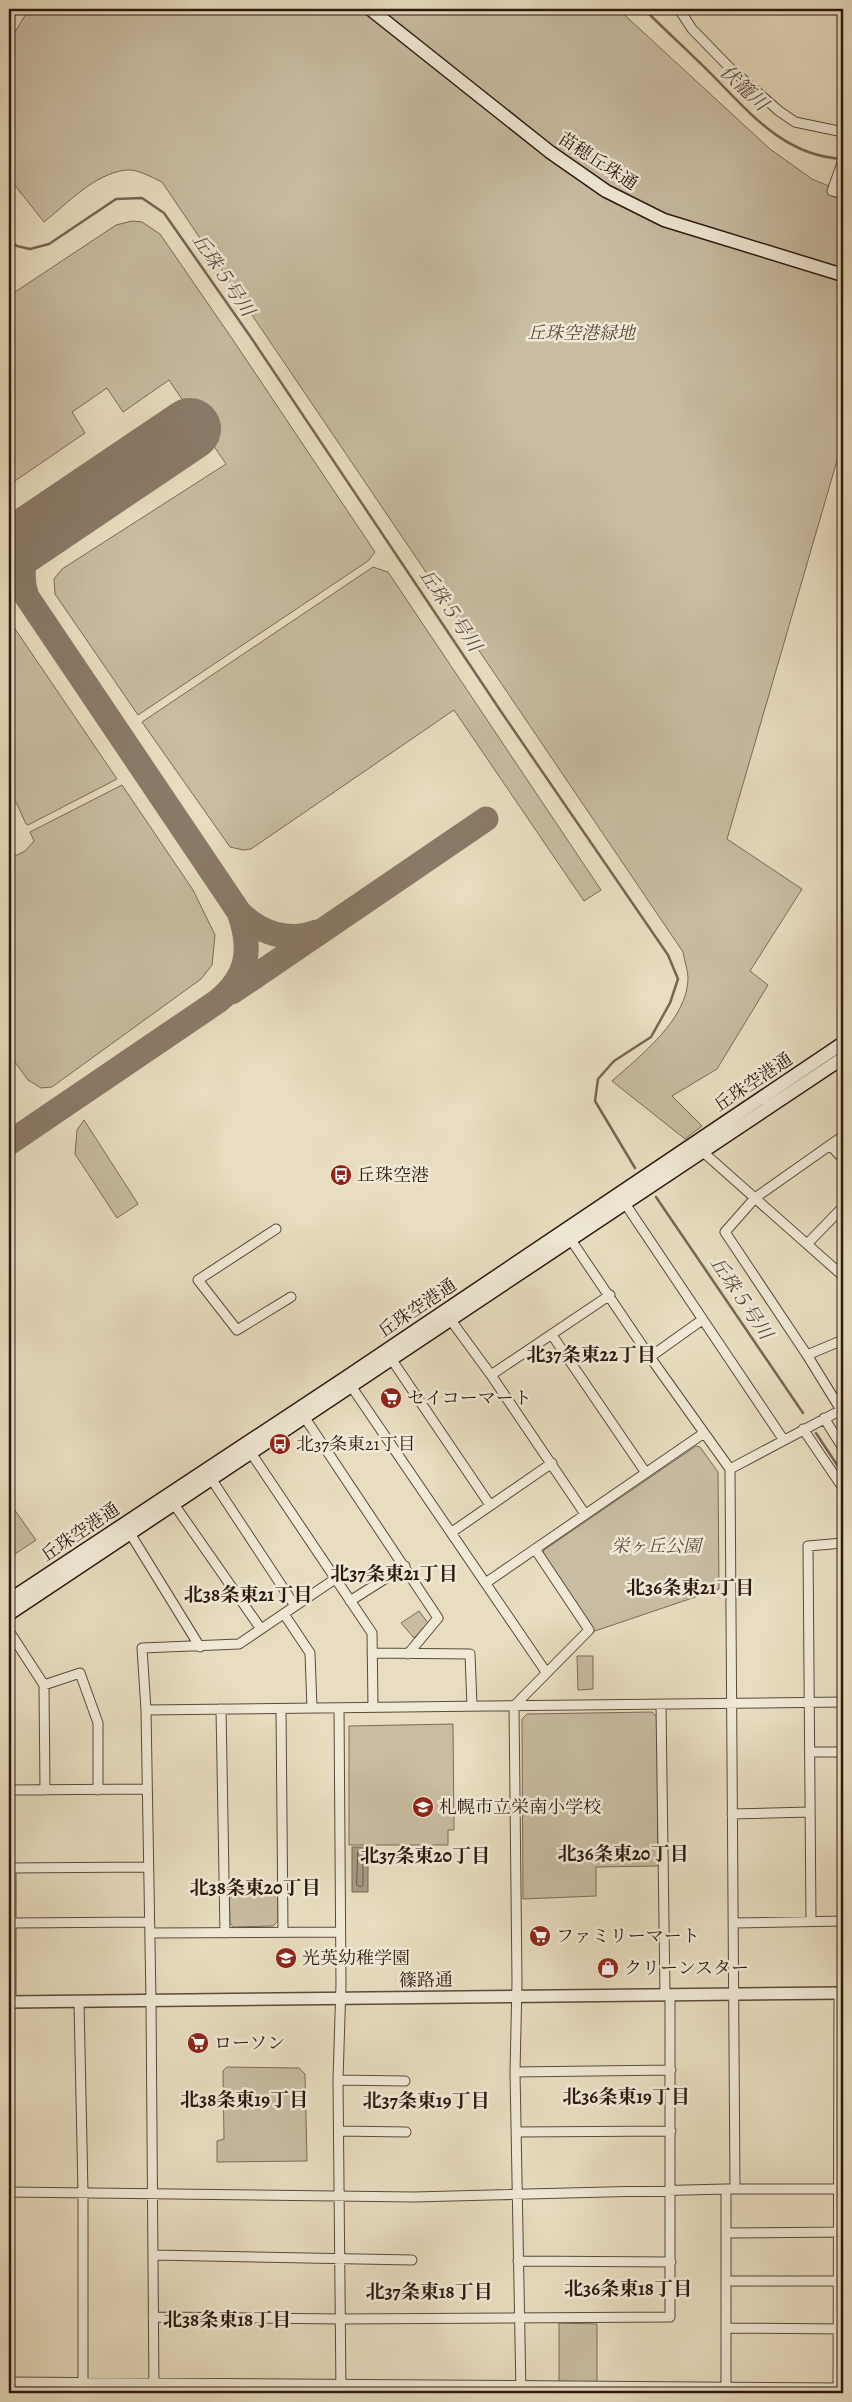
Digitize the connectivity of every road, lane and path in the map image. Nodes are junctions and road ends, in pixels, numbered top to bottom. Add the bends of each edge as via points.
1 (370, 9) edge
2 (679, 9) edge
3 (843, 132) edge
4 (843, 160) edge
5 (843, 194) edge
6 (843, 275) edge
7 (841, 1055) edge
8 (843, 1136) edge
9 (830, 1145) junction
10 (703, 1152) junction
11 (843, 1158) edge
12 (755, 1198) junction
13 (626, 1205) junction
14 (843, 1207) edge
15 (276, 1230) dead end
16 (568, 1235) junction
17 (807, 1244) junction
18 (843, 1276) edge
19 (610, 1295) junction
20 (291, 1298) dead end
21 (447, 1315) junction
22 (702, 1320) junction
23 (552, 1335) junction
24 (843, 1340) edge
25 (807, 1355) junction
26 (650, 1356) junction
27 (392, 1360) junction
28 (491, 1375) junction
29 (349, 1382) junction
30 (842, 1410) edge
31 (305, 1418) junction
32 (824, 1418) junction
33 (803, 1428) junction
34 (704, 1433) junction
35 (783, 1439) junction
36 (843, 1448) edge
37 (248, 1449) junction
38 (552, 1463) junction
39 (730, 1469) junction
40 (646, 1473) junction
41 (212, 1480) junction
42 (843, 1488) edge
43 (171, 1500) junction
44 (490, 1505) junction
45 (585, 1514) junction
46 (127, 1528) junction
47 (452, 1532) junction
48 (843, 1543) edge
49 (535, 1549) junction
50 (405, 1566) junction
51 (335, 1579) junction
52 (487, 1582) junction
53 (9, 1600) edge
54 (350, 1601) junction
55 (295, 1606) junction
56 (9, 1614) edge
57 (284, 1614) junction
58 (261, 1630) junction
59 (9, 1631) edge
60 (200, 1647) junction
61 (372, 1653) junction
62 (408, 1654) junction
63 (546, 1672) junction
64 (44, 1685) junction
65 (810, 1702) junction
66 (843, 1702) edge
67 (731, 1703) junction
68 (661, 1705) junction
69 (472, 1706) junction
70 (514, 1706) junction
71 (373, 1707) junction
72 (312, 1708) junction
73 (339, 1708) junction
74 (221, 1709) junction
75 (281, 1709) junction
76 (146, 1710) junction
77 (810, 1752) junction
78 (843, 1752) edge
79 (147, 1789) junction
80 (9, 1790) edge
81 (45, 1790) junction
82 (98, 1790) junction
83 (809, 1812) junction
84 (732, 1814) junction
85 (148, 1866) junction
86 (10, 1868) edge
87 (811, 1921) junction
88 (843, 1921) edge
89 (150, 1922) junction
90 (11, 1923) junction
91 (733, 1923) junction
92 (283, 1932) junction
93 (340, 1932) junction
94 (150, 1933) junction
95 (225, 1933) junction
96 (841, 1993) edge
97 (734, 1994) junction
98 (667, 1995) junction
99 (516, 1996) junction
100 (339, 1999) junction
101 (151, 2001) junction
102 (10, 2002) edge
103 (79, 2002) junction
104 (670, 2070) junction
105 (515, 2072) junction
106 (338, 2080) junction
107 (405, 2080) dead end
108 (339, 2131) junction
109 (671, 2131) junction
110 (406, 2132) dead end
111 (516, 2132) junction
112 (730, 2189) junction
113 (841, 2189) edge
114 (672, 2191) junction
115 (9, 2192) edge
116 (83, 2193) junction
117 (153, 2194) junction
118 (518, 2195) junction
119 (340, 2197) junction
120 (840, 2232) edge
121 (726, 2233) junction
122 (153, 2255) junction
123 (340, 2258) junction
124 (412, 2260) dead end
125 (518, 2261) junction
126 (671, 2262) junction
127 (726, 2281) junction
128 (840, 2281) edge
129 (154, 2317) junction
130 (520, 2318) junction
131 (341, 2319) junction
132 (726, 2328) junction
133 (840, 2329) edge
134 (9, 2382) edge
135 (83, 2382) junction
136 (154, 2382) junction
137 (341, 2389) edge
138 (461, 2390) edge
139 (521, 2390) edge
140 (840, 2390) edge
141 (726, 2391) edge
142 (83, 2393) edge
143 (154, 2393) edge

1 - 6 main road, 苗穂丘珠通 via 550,152 606,191 664,220
2 - 3 street via 692,29 779,111 795,122
4 - 5 street via 832,191
7 - 10 main road, 丘珠空港通
7 - 16 main road, 丘珠空港通
8 - 9 street
9 - 11 street
9 - 12 street
10 - 12 street
10 - 13 main road, 丘珠空港通
12 - 17 street
12 - 25 street via 725,1232
13 - 16 main road, 丘珠空港通
13 - 22 street
14 - 17 street
15 - 20 street via 198,1280 237,1330
16 - 19 street
16 - 21 main road, 丘珠空港通
17 - 18 street
19 - 23 street
19 - 26 street
21 - 27 main road, 丘珠空港通
21 - 28 street
21 - 29 main road, 丘珠空港通
22 - 26 street
22 - 35 street
23 - 28 street
23 - 40 street
24 - 25 street
25 - 30 street
26 - 34 street
27 - 29 main road, 丘珠空港通
27 - 44 street
28 - 38 street
29 - 31 main road, 丘珠空港通
29 - 37 main road, 丘珠空港通
29 - 47 street
30 - 32 street
31 - 37 main road, 丘珠空港通
31 - 50 street
32 - 33 street
32 - 36 street
33 - 35 street
33 - 42 street
34 - 39 street
34 - 40 street
35 - 39 street
37 - 41 main road, 丘珠空港通
37 - 43 main road, 丘珠空港通
37 - 51 street
38 - 44 street
38 - 45 street
39 - 67 street
40 - 45 street
41 - 43 main road, 丘珠空港通
41 - 55 street
43 - 46 main road, 丘珠空港通
43 - 58 street
44 - 47 street
45 - 49 street
46 - 53 main road, 丘珠空港通
46 - 56 main road, 丘珠空港通
46 - 60 street
47 - 52 street
48 - 65 street via 808,1546
49 - 52 street
49 - 63 street via 589,1630
50 - 54 street
50 - 62 street via 438,1618
51 - 54 street
51 - 55 street
52 - 63 street
54 - 61 street via 372,1633
55 - 57 street
57 - 58 street
57 - 72 street via 310,1653
58 - 60 street via 239,1644
59 - 64 street
60 - 76 street via 142,1648
61 - 62 street
61 - 71 street
62 - 69 street via 470,1654
63 - 70 street
64 - 81 street
64 - 82 street via 80,1673 98,1723
65 - 66 street
65 - 67 street
65 - 77 street
67 - 68 street
67 - 84 street
68 - 70 street
68 - 98 street
69 - 70 street
69 - 71 street
70 - 99 street
71 - 73 street
72 - 73 street
72 - 75 street
73 - 93 street
74 - 75 street
74 - 76 street
74 - 95 street
75 - 92 street
76 - 79 street
77 - 78 street
77 - 83 street
79 - 82 street
79 - 85 street
80 - 81 street
81 - 82 street
83 - 84 street
83 - 87 street
84 - 91 street
85 - 86 street
85 - 89 street
86 - 90 street
87 - 88 street
87 - 91 street
89 - 90 street
89 - 94 street
90 - 102 street
91 - 97 street
92 - 93 street
92 - 95 street
93 - 100 street
94 - 95 street
94 - 101 street
96 - 97 street, 篠路通
96 - 113 street
97 - 98 street, 篠路通
97 - 112 street
98 - 99 street, 篠路通
98 - 104 street
99 - 100 street, 篠路通
99 - 105 street
100 - 101 street, 篠路通
100 - 106 street
101 - 103 street, 篠路通
101 - 117 street
102 - 103 street, 篠路通
103 - 116 street
104 - 105 street
104 - 109 street
105 - 111 street
106 - 107 street
106 - 108 street
108 - 110 street
108 - 119 street
109 - 111 street
109 - 114 street
111 - 118 street
112 - 113 street
112 - 114 street
112 - 121 street
113 - 120 street
114 - 118 street
114 - 126 street
115 - 116 street
116 - 117 street
116 - 135 street
117 - 119 street
117 - 122 street
118 - 119 street
118 - 125 street
119 - 123 street
120 - 121 street
120 - 128 street
121 - 127 street
122 - 123 street
122 - 129 street
123 - 124 street
123 - 131 street
125 - 126 street
125 - 130 street
126 - 130 street via 670,2317
127 - 128 street
127 - 132 street
128 - 133 street
129 - 131 street
129 - 136 street
130 - 131 street
130 - 139 street
131 - 137 street
132 - 133 street
132 - 141 street
133 - 140 street
134 - 135 street
135 - 136 street
135 - 142 street
136 - 137 street
136 - 143 street
137 - 138 street
138 - 139 street
139 - 141 street
140 - 141 street

